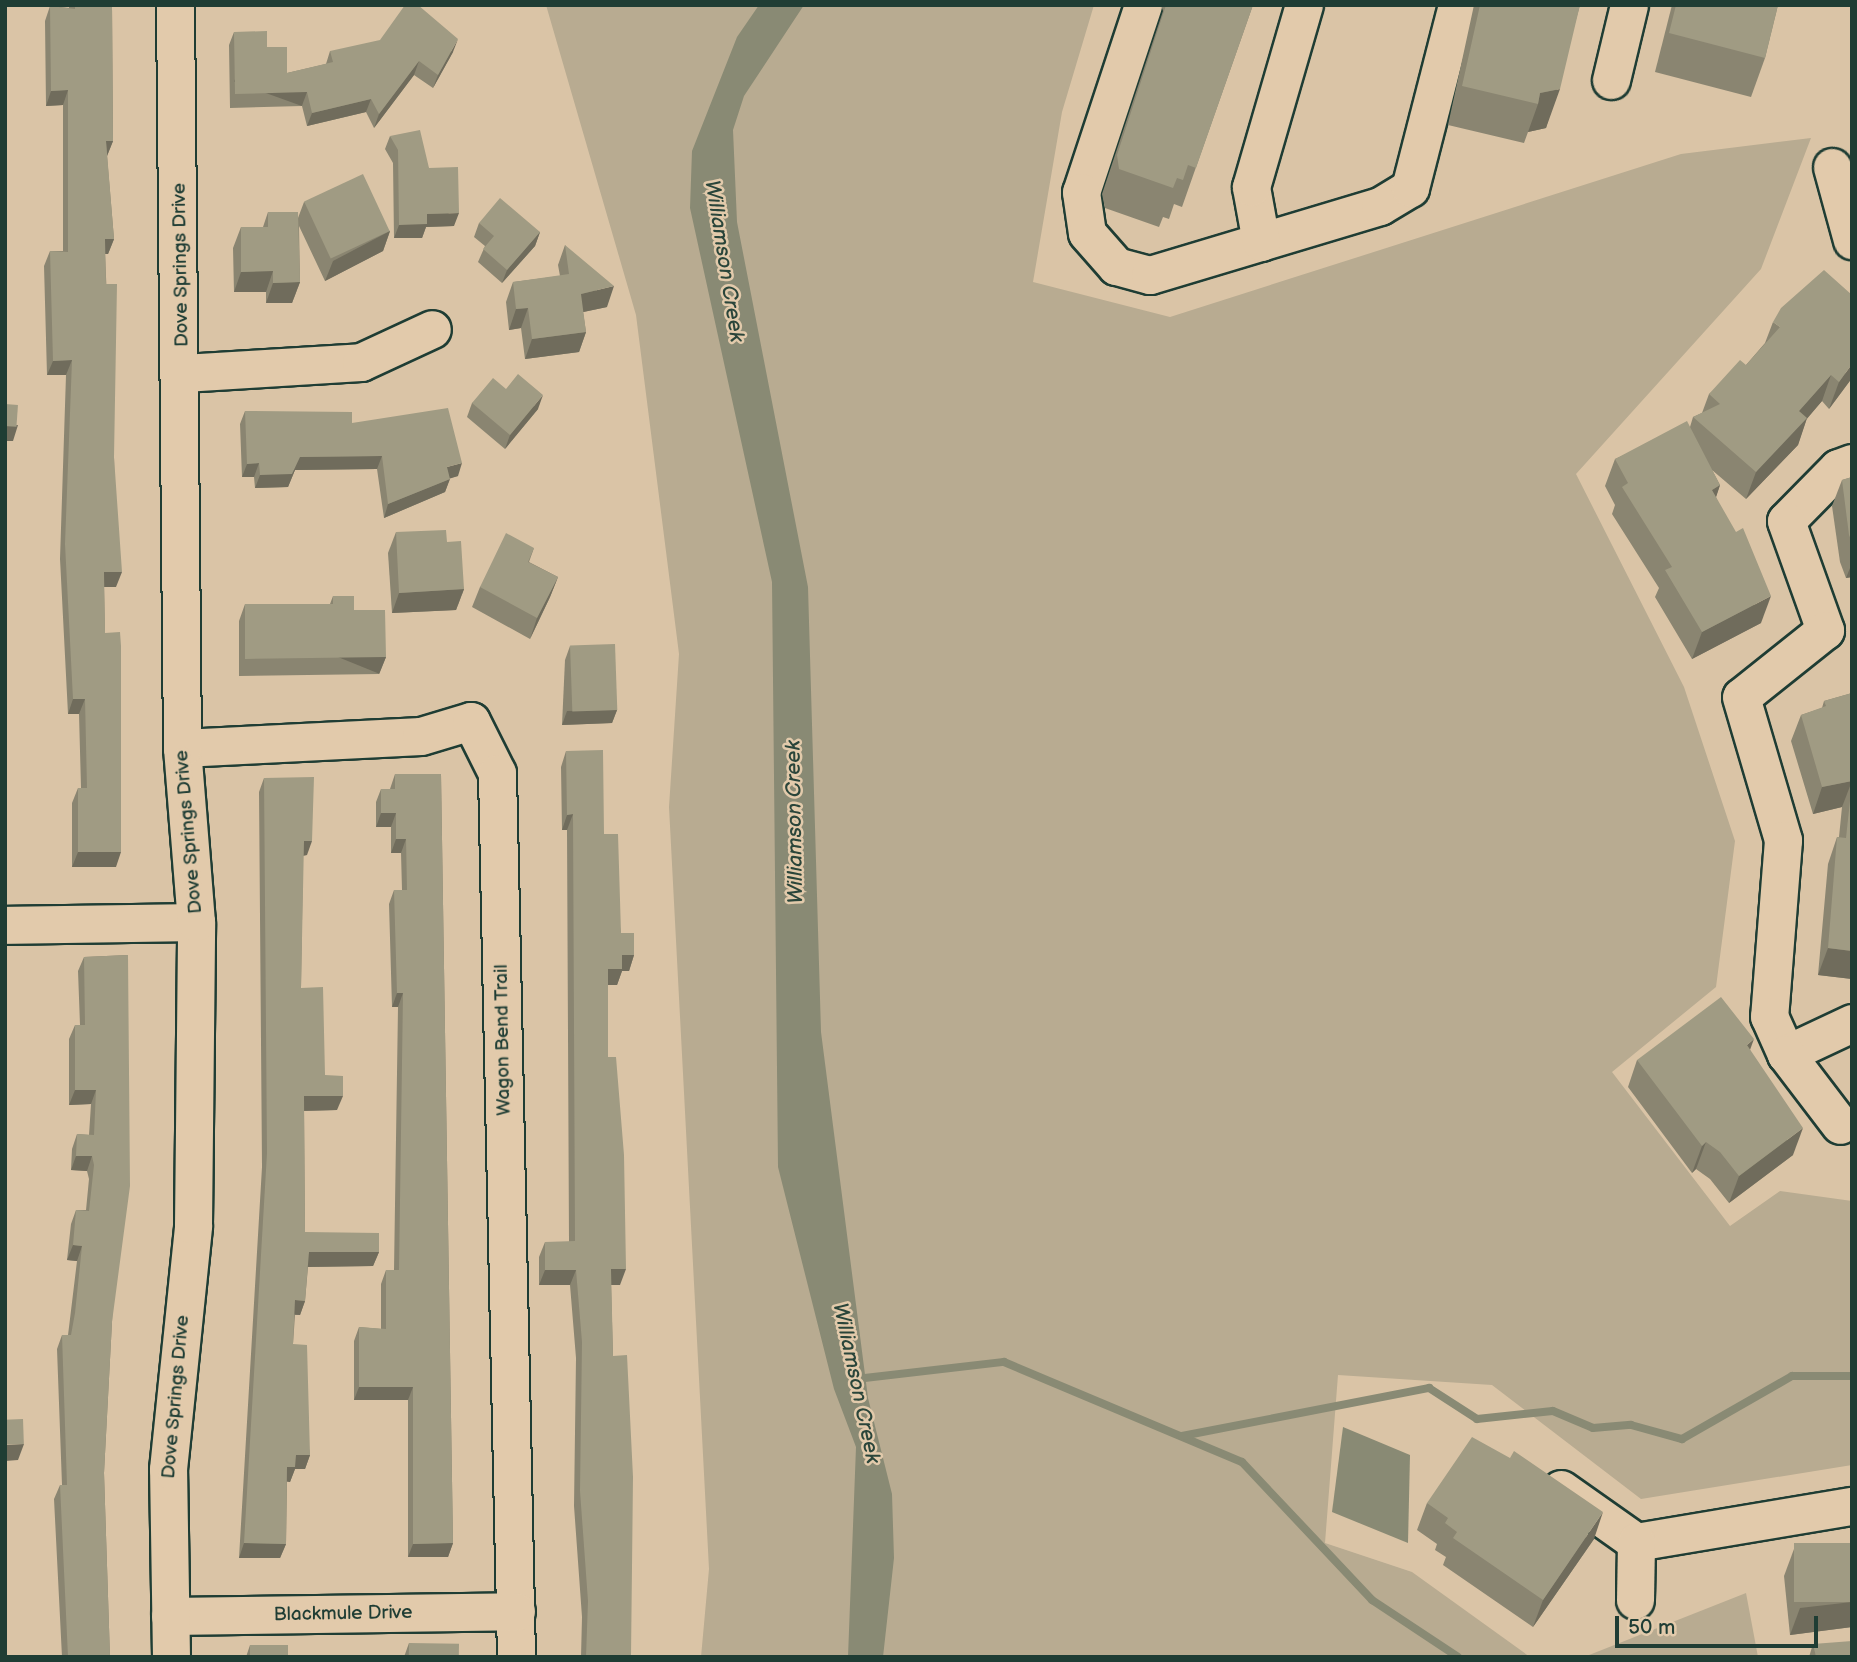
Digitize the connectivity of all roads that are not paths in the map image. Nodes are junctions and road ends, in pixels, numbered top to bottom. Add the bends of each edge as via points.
1 (176, 5) edge
2 (1143, 5) edge
3 (1304, 5) edge
4 (1457, 5) edge
5 (1629, 5) edge
6 (1611, 80) dead end
7 (1832, 167) dead end
8 (1852, 240) edge
9 (1261, 242) junction
10 (432, 329) dead end
11 (183, 373) junction
12 (1852, 463) edge
13 (182, 748) junction
14 (196, 922) junction
15 (5, 925) edge
16 (1852, 1023) edge
17 (1786, 1054) junction
18 (1840, 1125) dead end
19 (1546, 1479) edge
20 (1852, 1506) edge
21 (1636, 1542) junction
22 (1635, 1600) dead end
23 (516, 1611) junction
24 (170, 1616) junction
25 (171, 1657) edge
26 (516, 1657) edge

1 - 11 street, Dove Springs Drive
2 - 9 street via 1081,192 1087,233 1116,266 1150,275
3 - 9 street via 1251,187
4 - 9 street via 1410,188 1380,206
5 - 6 street
7 - 8 street
10 - 11 street via 361,362
11 - 13 street, Dove Springs Drive
12 - 17 street via 1839,468 1786,521 1825,630 1741,696 1783,840 1769,1016
13 - 14 street, Dove Springs Drive
13 - 23 street, Wagon Bend Trail via 421,736 471,720 497,773
14 - 15 street
14 - 24 street, Dove Springs Drive via 193,1224 168,1469
16 - 17 street
17 - 18 street
19 - 21 street
20 - 21 street
21 - 22 street
23 - 24 street, Blackmule Drive
23 - 26 street, Wagon Bend Trail
24 - 25 street, Dove Springs Drive

